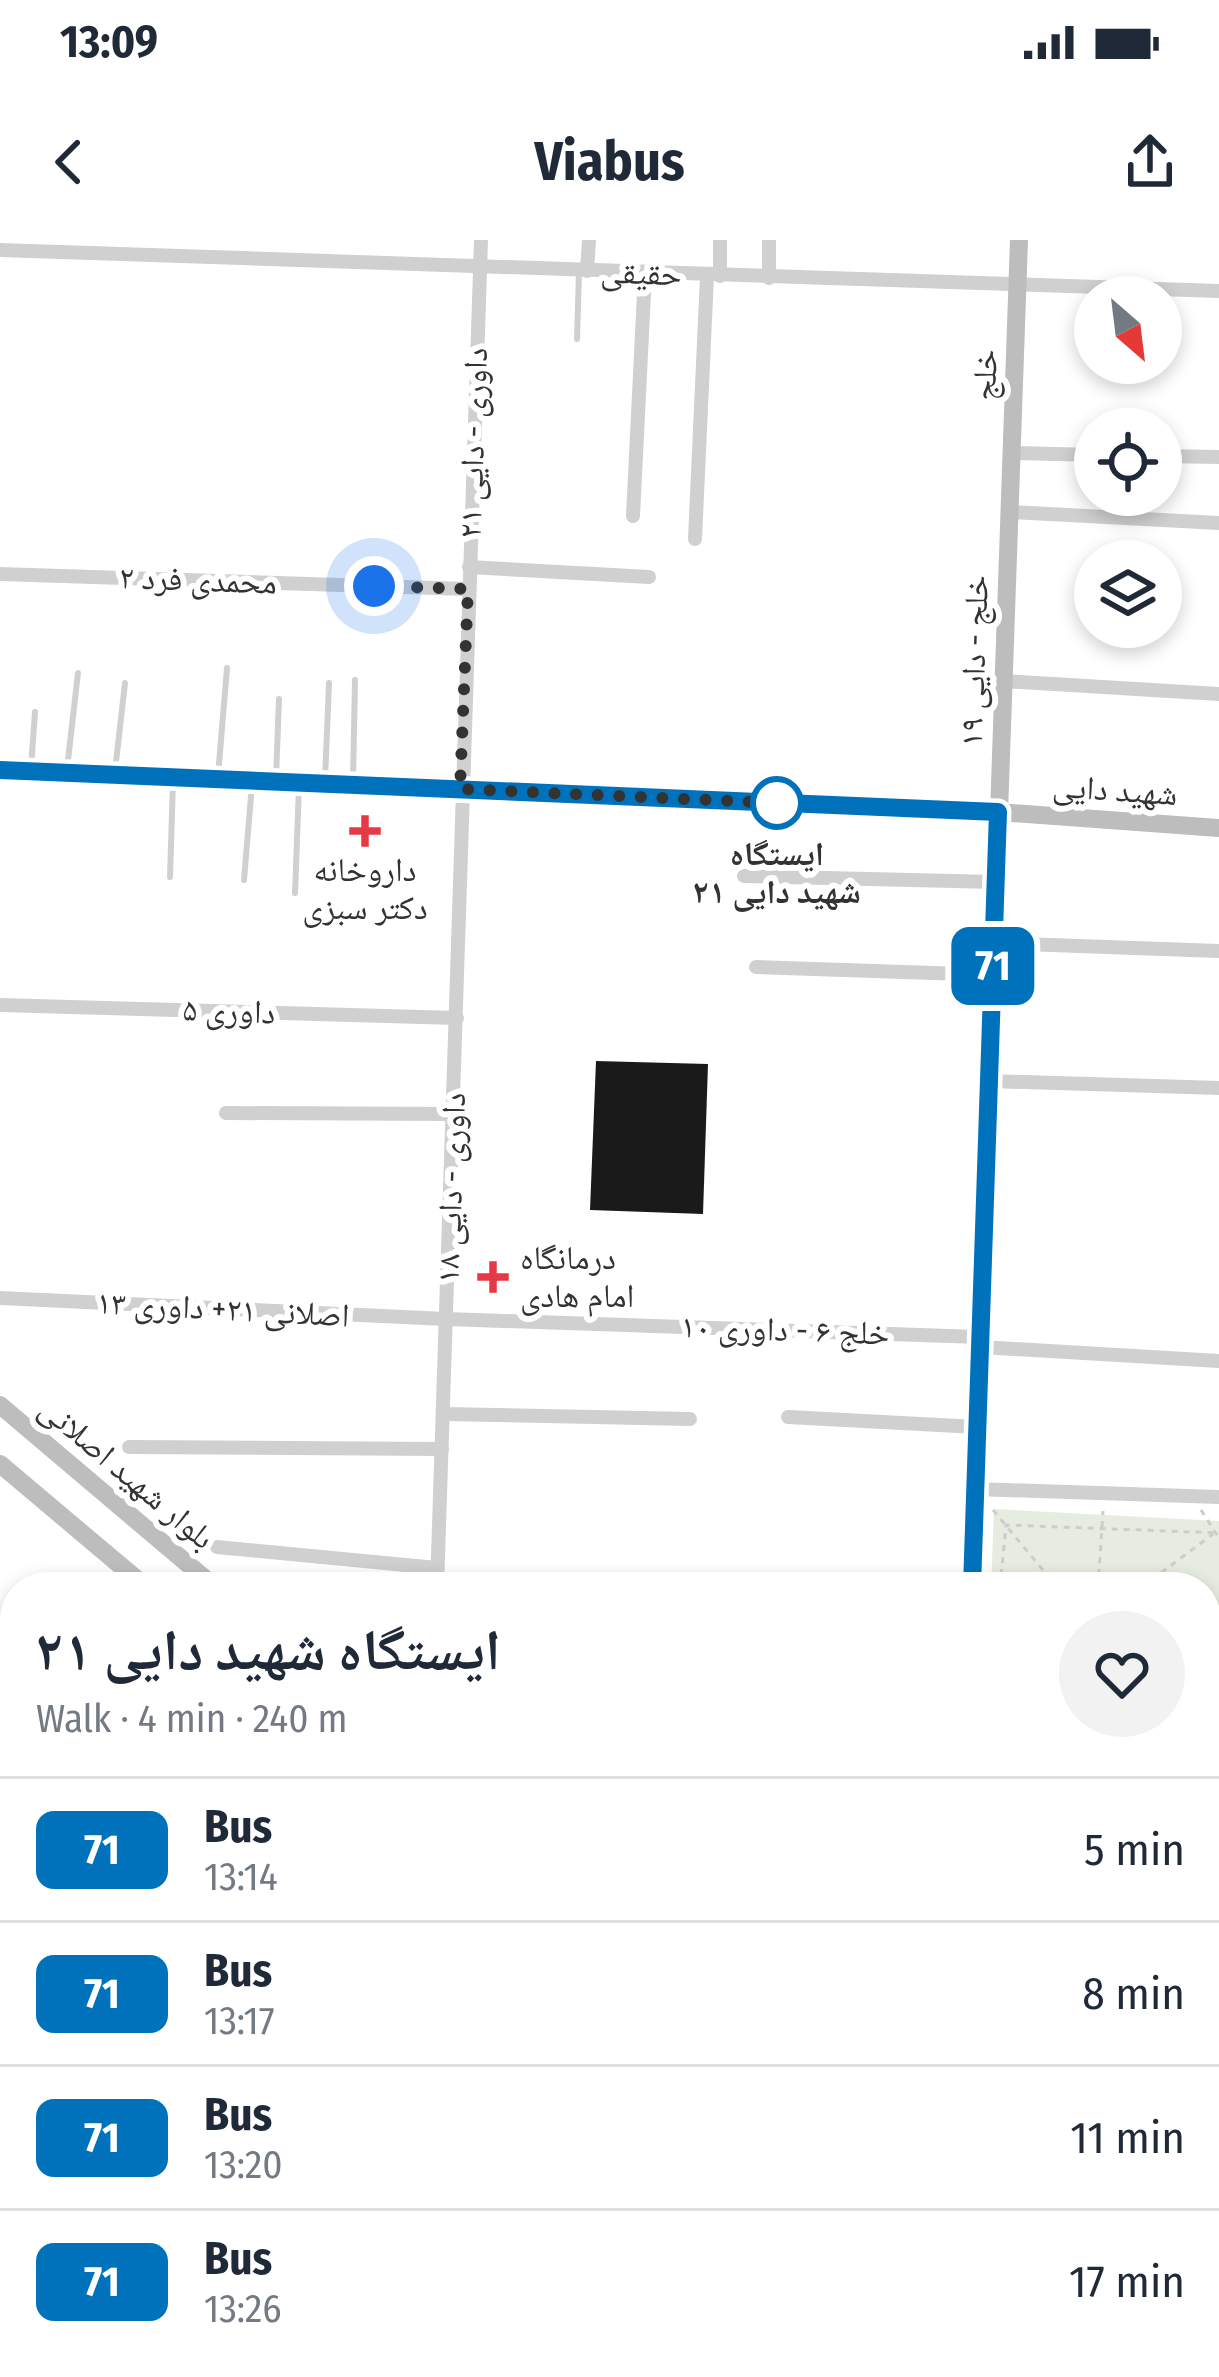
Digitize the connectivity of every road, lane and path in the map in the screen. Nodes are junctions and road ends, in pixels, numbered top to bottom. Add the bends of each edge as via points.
1 (481, 240) edge
2 (589, 240) edge
3 (720, 240) edge
4 (770, 240) edge
5 (1019, 240) edge
6 (0, 250) edge
7 (480, 265) junction
8 (583, 271) junction
9 (645, 273) junction
10 (714, 276) junction
11 (769, 278) junction
12 (1018, 286) junction
13 (1219, 291) edge
14 (577, 339) dead end
15 (1012, 453) junction
16 (1074, 454) edge
17 (1182, 457) edge
18 (1219, 458) edge
19 (1010, 512) junction
20 (633, 516) dead end
21 (1219, 523) edge
22 (695, 539) dead end
23 (469, 567) junction
24 (0, 574) edge
25 (649, 577) dead end
26 (468, 589) junction
27 (227, 668) dead end
28 (78, 673) dead end
29 (355, 680) dead end
30 (1003, 681) junction
31 (125, 683) dead end
32 (329, 683) dead end
33 (1219, 694) edge
34 (279, 699) dead end
35 (35, 712) dead end
36 (0, 770) edge
37 (31, 772) junction
38 (66, 773) junction
39 (115, 775) junction
40 (172, 777) junction
41 (218, 779) junction
42 (252, 781) junction
43 (276, 782) junction
44 (299, 782) junction
45 (325, 784) junction
46 (353, 784) junction
47 (460, 789) junction
48 (998, 812) junction
49 (1219, 828) edge
50 (744, 876) dead end
51 (170, 877) dead end
52 (244, 880) dead end
53 (996, 882) junction
54 (295, 893) dead end
55 (994, 943) junction
56 (1219, 951) edge
57 (756, 967) dead end
58 (992, 975) junction
59 (0, 1004) edge
60 (457, 1018) junction
61 (989, 1082) junction
62 (1219, 1088) edge
63 (226, 1113) dead end
64 (454, 1114) junction
65 (0, 1298) edge
66 (446, 1319) junction
67 (980, 1342) junction
68 (1219, 1360) edge
69 (0, 1405) edge
70 (442, 1414) junction
71 (788, 1417) dead end
72 (690, 1419) dead end
73 (977, 1427) junction
74 (128, 1448) dead end
75 (442, 1449) junction
76 (0, 1464) edge
77 (975, 1489) junction
78 (1102, 1494) junction
79 (1197, 1496) junction
80 (1219, 1497) edge
81 (1006, 1525) junction
82 (1103, 1529) junction
83 (1217, 1534) edge
84 (217, 1547) dead end
85 (437, 1568) junction
86 (128, 1572) edge
87 (197, 1572) edge
88 (437, 1572) edge
89 (972, 1572) edge
90 (1001, 1572) edge
91 (1045, 1572) edge
92 (1099, 1572) edge
93 (1163, 1572) edge

1 - 7 street, داوری - دایی ۲۱
2 - 8 street
3 - 10 street
4 - 11 street
5 - 12 street, خلج
6 - 7 street, حقیقی
7 - 8 street, حقیقی
7 - 23 street, داوری - دایی ۲۱
8 - 9 street, حقیقی
8 - 14 lane
9 - 10 street, حقیقی
9 - 20 street
10 - 11 street, حقیقی
10 - 22 street
11 - 12 street, حقیقی
12 - 13 street, حقیقی
12 - 15 street, خلج
15 - 16 street
15 - 19 street, خلج
17 - 18 street
19 - 21 street
19 - 30 street, خلج - دایی ۱۹
23 - 25 street
23 - 26 street, داوری - دایی ۲۱
24 - 26 street, محمدی فرد ۲
26 - 47 street, داوری - دایی ۲۱
27 - 41 lane
28 - 38 lane
29 - 46 lane
30 - 33 street
30 - 48 street, خلج - دایی ۱۹
31 - 39 lane
32 - 45 lane
34 - 43 lane
35 - 37 lane
36 - 37 street, شهید دایی
37 - 38 street, شهید دایی
38 - 39 street, شهید دایی
39 - 40 street, شهید دایی
40 - 41 street, شهید دایی
40 - 51 lane
41 - 42 street, شهید دایی
42 - 43 street, شهید دایی
42 - 52 lane
43 - 44 street, شهید دایی
44 - 45 street, شهید دایی
44 - 54 lane
45 - 46 street, شهید دایی
46 - 47 street, شهید دایی
47 - 48 street, شهید دایی
47 - 60 street, داوری - دایی ۱۸
48 - 49 street, شهید دایی
48 - 53 street
50 - 53 street
53 - 55 street
55 - 56 street
55 - 58 street
57 - 58 street
58 - 61 street
59 - 60 street, داوری ۵
60 - 64 street, داوری - دایی ۱۸
61 - 62 street
61 - 67 street
63 - 64 street
64 - 66 street, داوری - دایی ۱۸
65 - 66 street, اصلانی ۲۱+ داوری ۱۳
66 - 67 street, خلج ۶ - داوری ۱۰
66 - 70 street, داوری - دایی ۱۸
67 - 68 street, خلج ۶ - داوری ۱۰
67 - 73 street
69 - 87 street, بلوار شهید اصلانی
70 - 72 street
70 - 75 street, داوری - دایی ۱۸
71 - 73 street
73 - 77 street
74 - 75 street
75 - 85 street, داوری - دایی ۱۸
76 - 86 street
77 - 78 street
77 - 81 path
77 - 89 street
78 - 79 street
78 - 82 path
79 - 80 street
79 - 83 path
81 - 82 path
81 - 90 path
81 - 91 path
82 - 83 path
82 - 92 path
83 - 93 path
84 - 85 street
85 - 88 street, داوری - دایی ۱۸

